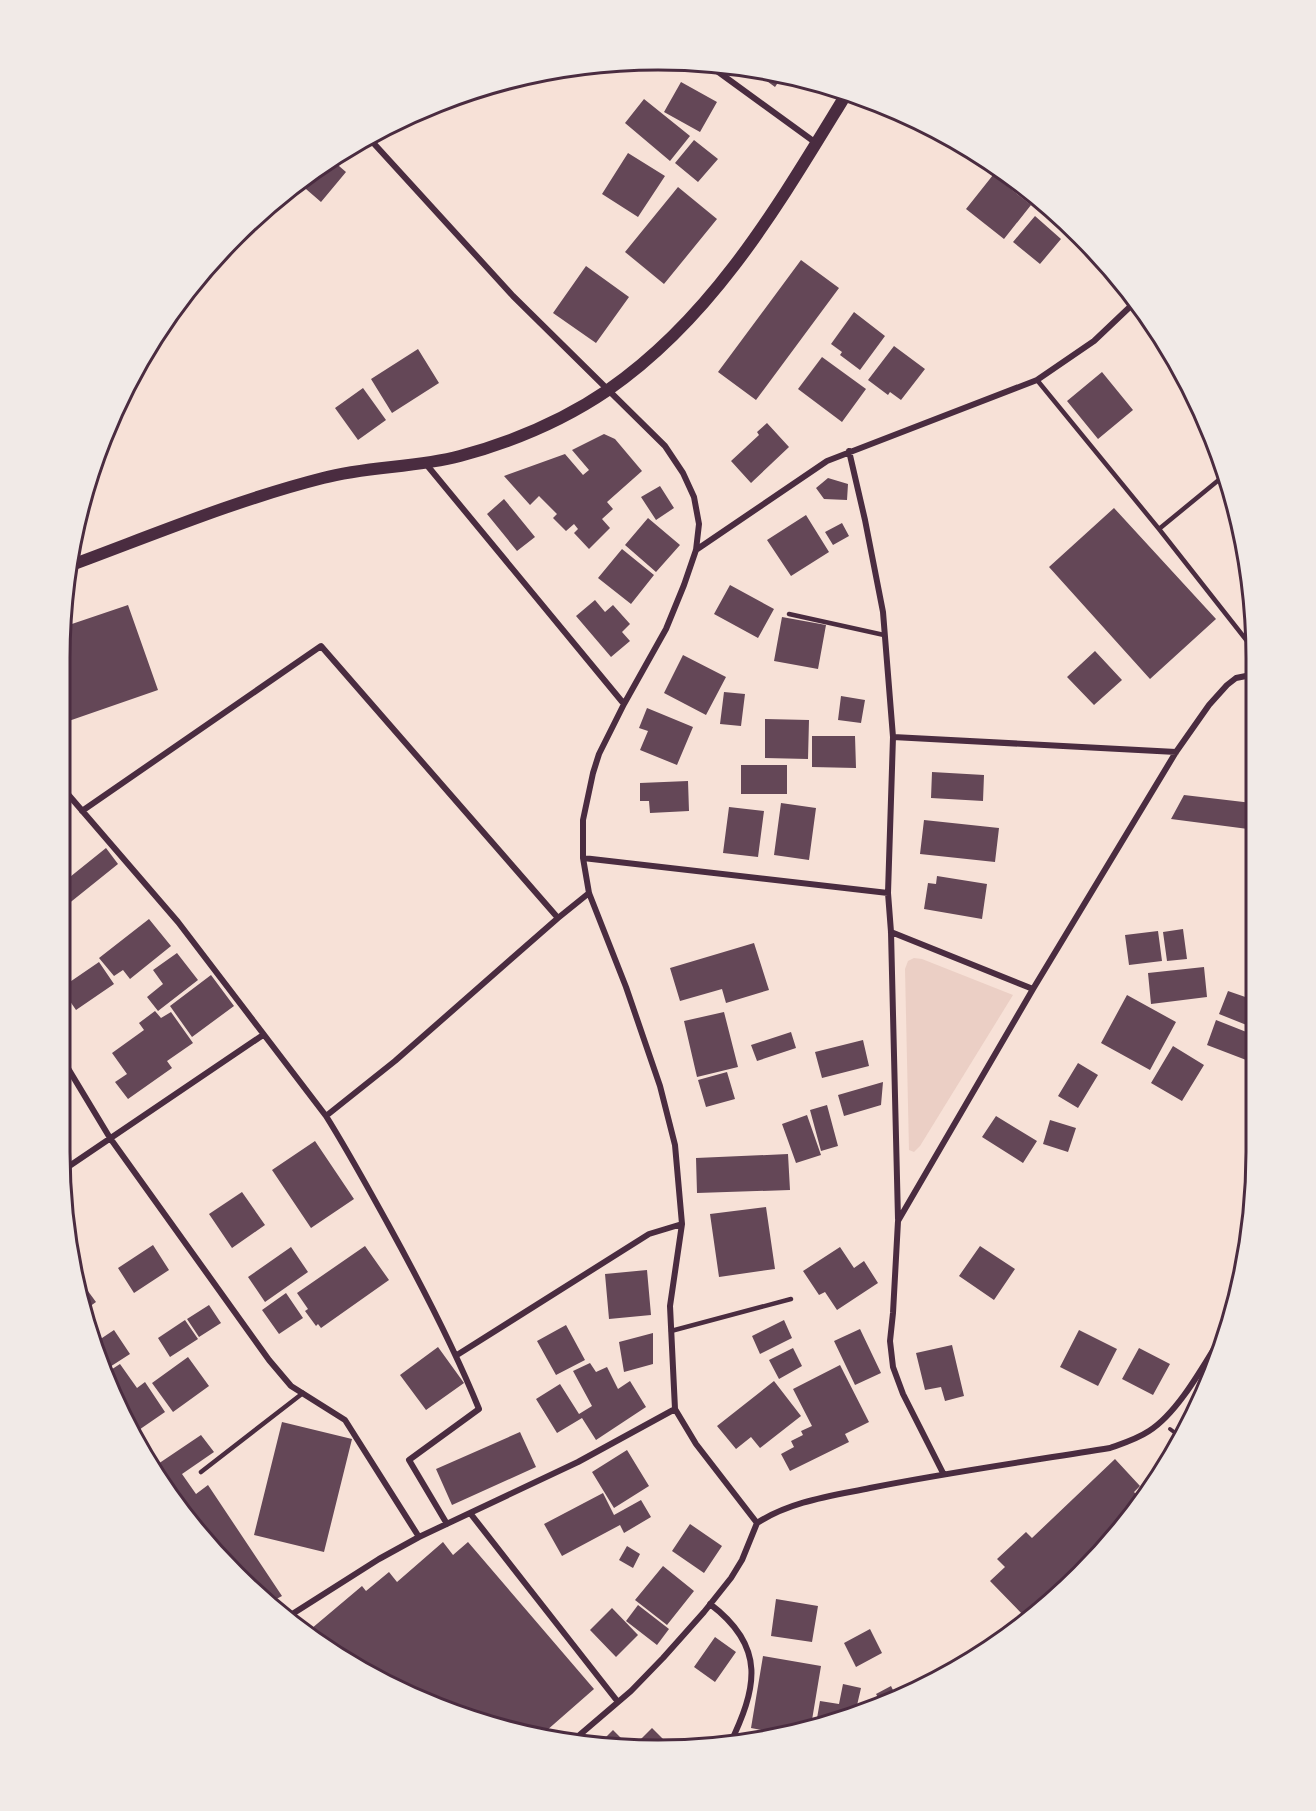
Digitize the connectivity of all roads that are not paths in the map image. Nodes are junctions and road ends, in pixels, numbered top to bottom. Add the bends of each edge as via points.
1 (722, 75) edge
2 (842, 101) edge
3 (816, 143) junction
4 (374, 144) edge
5 (1129, 308) edge
6 (1037, 380) junction
7 (607, 390) junction
8 (849, 451) junction
9 (425, 462) junction
10 (1218, 481) edge
11 (1159, 530) junction
12 (696, 550) junction
13 (79, 562) edge
14 (789, 614) dead end
15 (884, 635) junction
16 (1245, 638) edge
17 (1246, 676) edge
18 (624, 704) junction
19 (893, 737) junction
20 (1176, 752) junction
21 (70, 796) edge
22 (82, 810) junction
23 (583, 858) junction
24 (589, 893) junction
25 (888, 893) junction
26 (558, 918) junction
27 (891, 932) junction
28 (1033, 989) junction
29 (263, 1035) junction
30 (70, 1071) edge
31 (326, 1116) junction
32 (110, 1137) junction
33 (71, 1165) edge
34 (898, 1221) junction
35 (682, 1224) junction
36 (791, 1299) dead end
37 (671, 1331) junction
38 (457, 1355) junction
39 (1209, 1356) edge
40 (303, 1393) junction
41 (675, 1408) junction
42 (201, 1472) dead end
43 (943, 1473) junction
44 (470, 1513) junction
45 (757, 1523) junction
46 (447, 1524) junction
47 (419, 1538) junction
48 (710, 1604) junction
49 (293, 1613) edge
50 (618, 1702) junction
51 (580, 1735) edge
52 (734, 1735) edge

1 - 3 street
2 - 3 main road
3 - 7 main road via 771,215 710,297 673,337
4 - 7 street via 513,296
5 - 6 street via 1094,341
6 - 8 street
6 - 11 lane
7 - 9 main road via 536,429 460,456
7 - 12 street via 665,446 683,473 694,497 699,524
8 - 12 street via 827,461
8 - 15 street via 883,612
9 - 13 main road via 350,471 280,489
9 - 18 street
10 - 11 lane
11 - 16 lane
12 - 18 street via 666,629
14 - 15 lane
15 - 19 street
17 - 20 street via 1227,685
18 - 23 street via 592,773 583,820
19 - 20 street
19 - 25 street
20 - 28 street
21 - 22 street
22 - 26 street via 321,646
22 - 29 street via 178,922
23 - 24 street
23 - 25 street
24 - 26 street
24 - 35 street via 660,1086 675,1145
25 - 27 street
26 - 31 street
27 - 28 street
27 - 34 street
28 - 34 street
29 - 31 street
29 - 32 street
30 - 32 street
31 - 38 street
32 - 33 street
32 - 40 street via 269,1360 291,1386
34 - 43 street via 890,1341 893,1367
35 - 37 street via 670,1306
35 - 38 street via 649,1234
36 - 37 lane
37 - 41 street
38 - 46 street via 479,1409 409,1460
39 - 43 street via 1178,1404 1151,1431 1135,1439 1110,1448
40 - 42 lane
40 - 47 street via 345,1420
41 - 44 street via 578,1462
41 - 45 street via 696,1444
43 - 45 street via 809,1501
44 - 46 street
44 - 50 street
45 - 48 street via 742,1560
46 - 47 street
47 - 49 street
48 - 50 street
48 - 52 street via 740,1631 752,1664 750,1691
50 - 51 street

